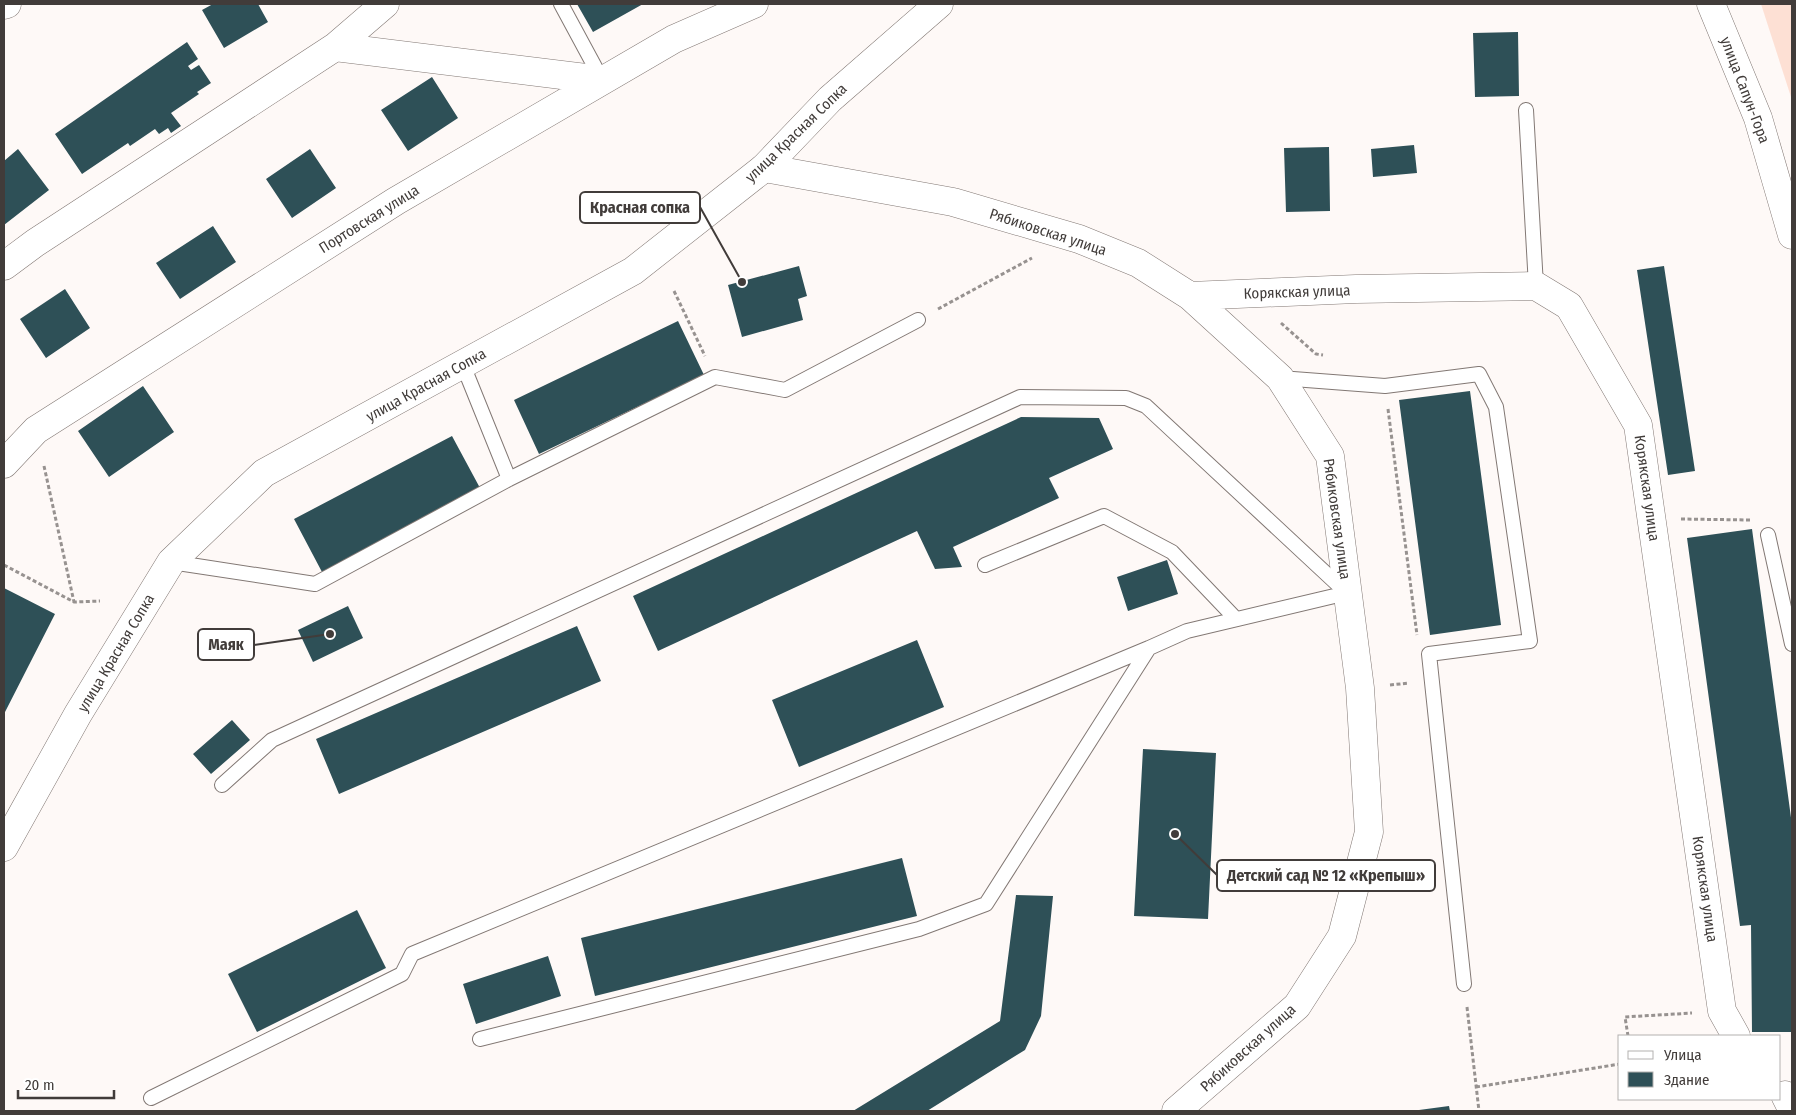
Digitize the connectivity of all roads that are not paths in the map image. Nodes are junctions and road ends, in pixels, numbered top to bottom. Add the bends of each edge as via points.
1 (7, 4) edge
2 (385, 4) edge
3 (561, 4) edge
4 (754, 4) edge
5 (939, 4) edge
6 (1711, 4) edge
7 (4, 6) edge
8 (335, 47) junction
9 (602, 80) junction
10 (1526, 110) dead end
11 (764, 168) junction
12 (1792, 235) edge
13 (4, 266) edge
14 (1536, 286) junction
15 (1190, 296) junction
16 (918, 320) road end
17 (463, 365) junction
18 (1280, 378) junction
19 (4, 464) edge
20 (510, 479) junction
21 (1768, 535) road end
22 (171, 562) junction
23 (985, 565) dead end
24 (1347, 593) junction
25 (1236, 619) junction
26 (1792, 644) edge
27 (1149, 648) junction
28 (222, 785) dead end
29 (4, 847) edge
30 (1464, 984) road end
31 (1735, 1035) edge
32 (480, 1039) dead end
33 (151, 1098) dead end
34 (1176, 1111) edge

1 - 7 street
2 - 8 street
3 - 9 lane
4 - 9 street, Портовская улица via 674,39
5 - 11 street, улица Красная Сопка via 830,100
6 - 12 street, улица Сапун-Гора via 1758,118
8 - 9 street
8 - 13 street
9 - 19 street, Портовская улица via 396,201 36,430
10 - 14 lane
11 - 15 street, Рябиковская улица via 953,202 1079,239 1138,263
11 - 17 street, улица Красная Сопка via 633,271
14 - 15 street, Корякская улица
14 - 31 street, Корякская улица via 1570,306 1638,425 1722,1011
15 - 18 street, Рябиковская улица
16 - 20 lane via 785,390 715,377
17 - 20 lane
17 - 22 street, улица Красная Сопка via 264,473
18 - 24 street, Рябиковская улица via 1330,456
18 - 30 lane via 1384,386 1479,374 1496,407 1530,641 1429,654
20 - 22 lane via 315,584
21 - 26 lane
22 - 29 street, улица Красная Сопка via 78,714
23 - 25 lane via 1104,516 1172,552
24 - 25 lane
24 - 28 lane via 1146,406 1126,398 1020,397 272,740
24 - 34 street, Рябиковская улица via 1360,688 1369,832 1342,936 1297,1006
25 - 27 lane via 1187,631
27 - 32 lane via 986,904 919,929
27 - 33 lane via 412,954 402,974

